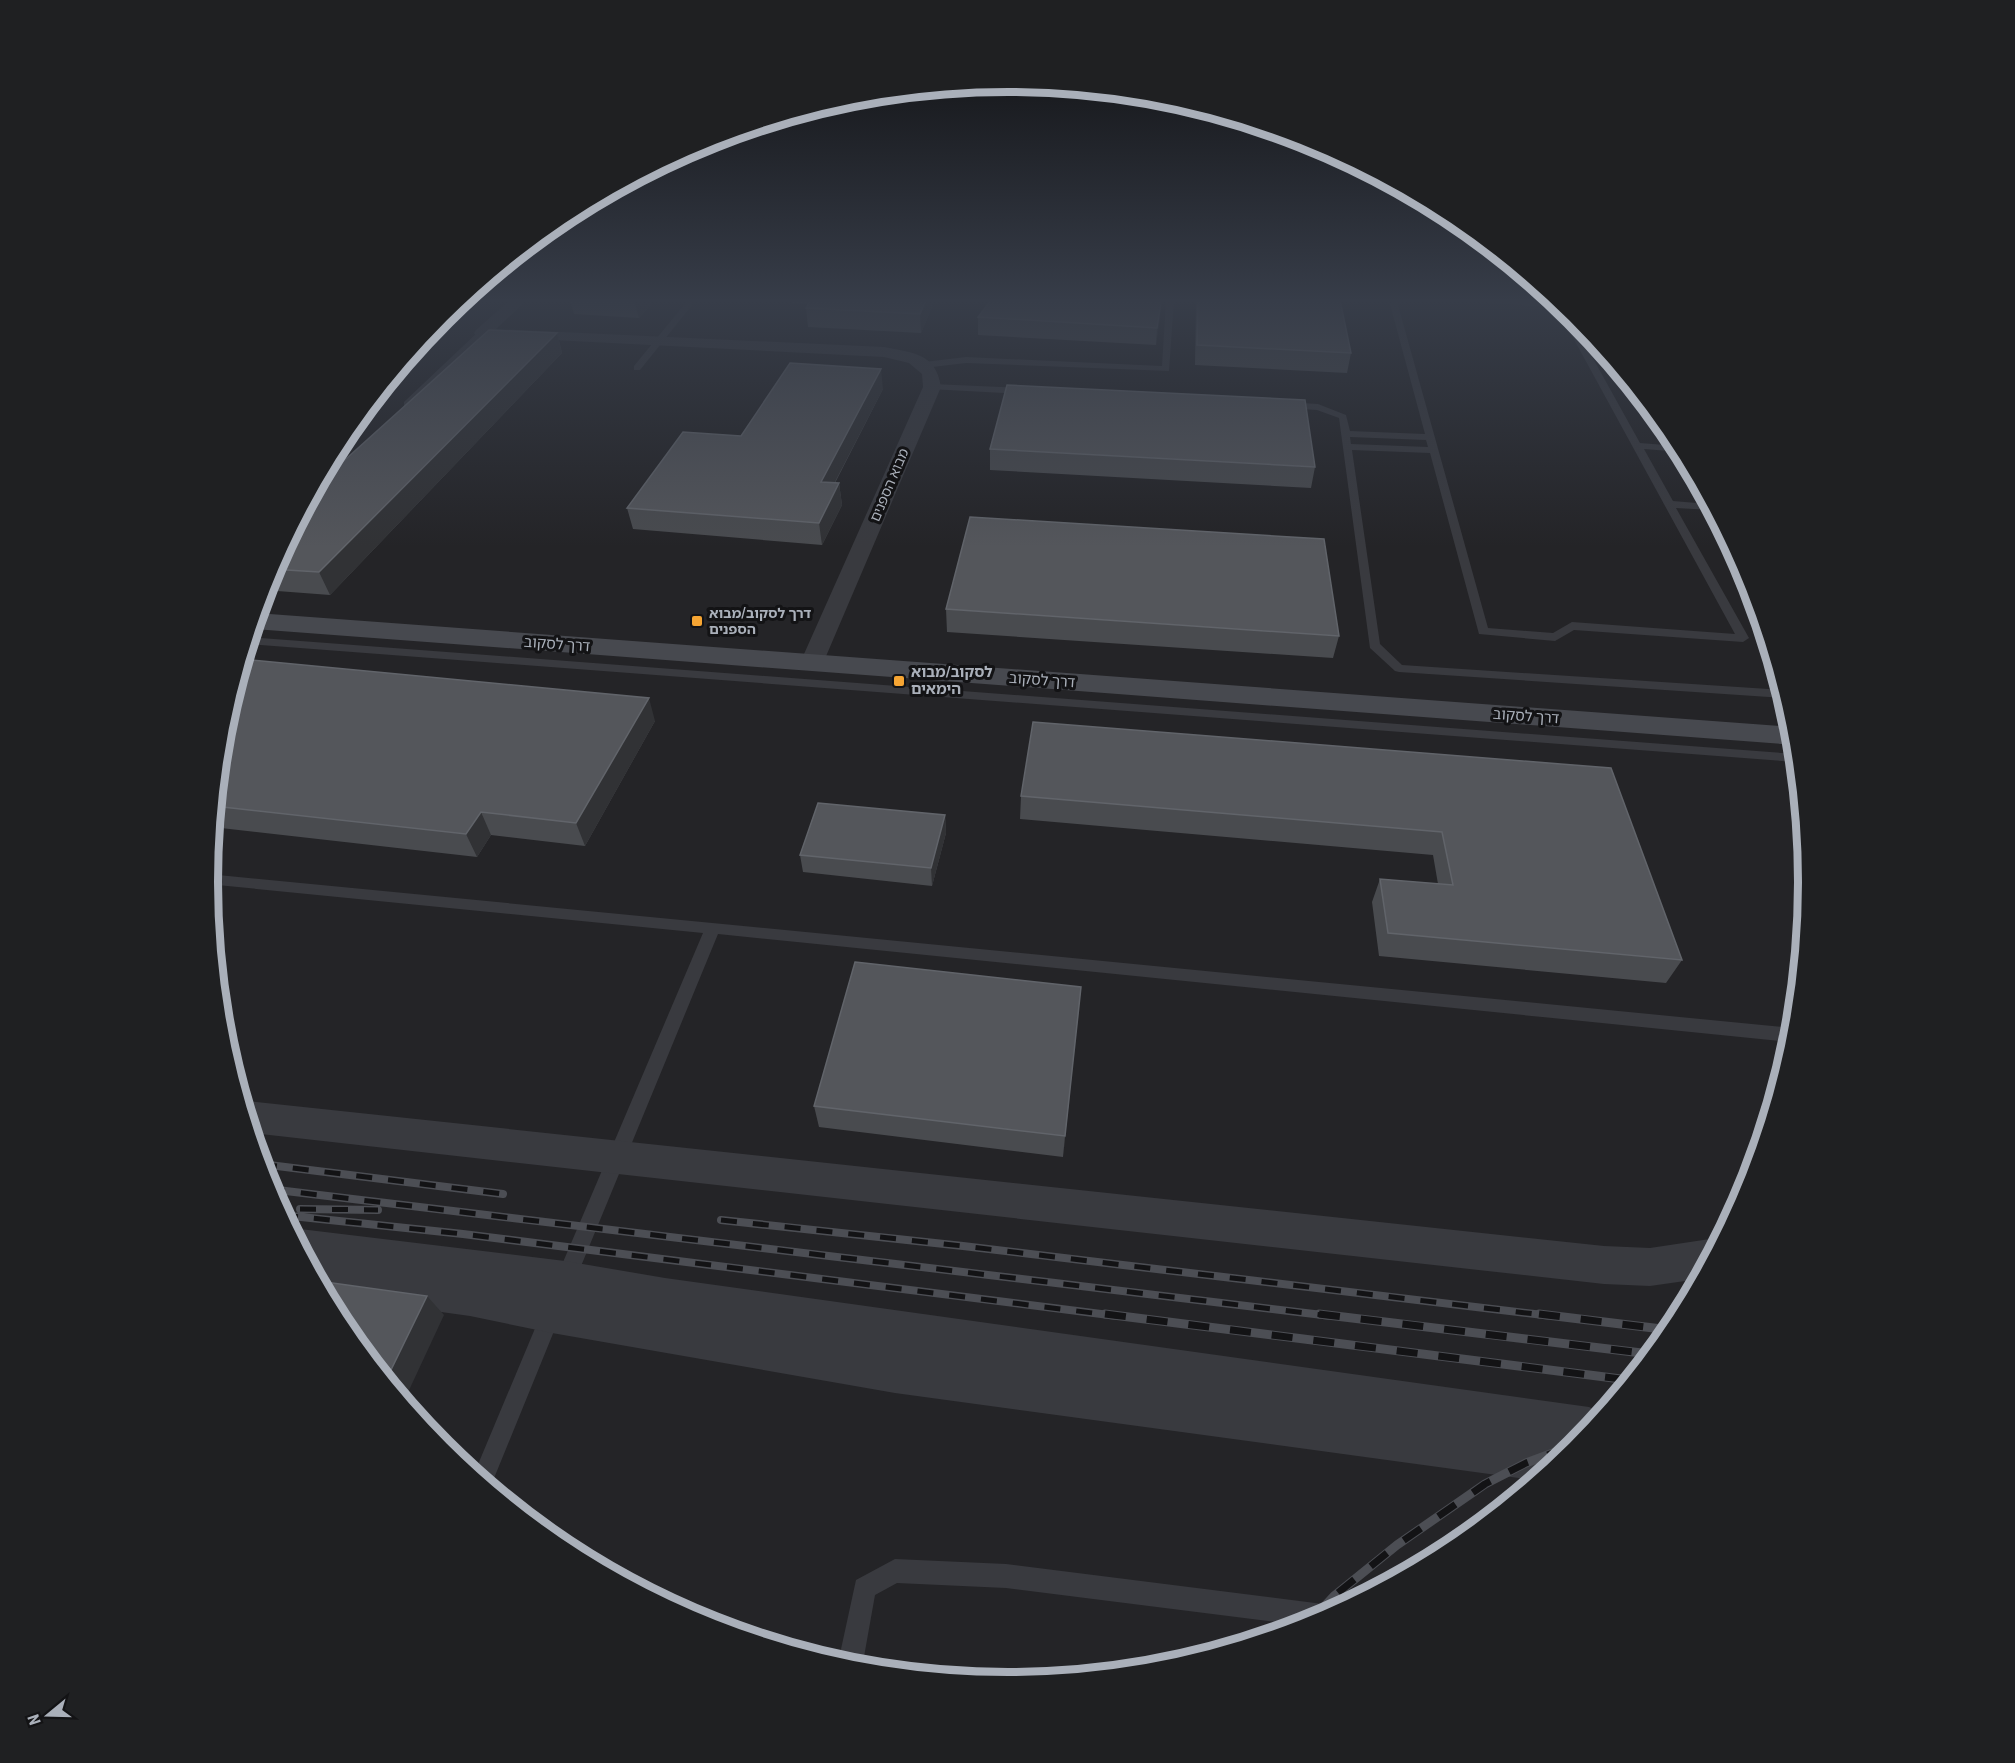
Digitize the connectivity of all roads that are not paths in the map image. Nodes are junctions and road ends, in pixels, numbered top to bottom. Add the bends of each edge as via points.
1 (430, 382) edge
2 (931, 382) edge
3 (1415, 382) edge
4 (1603, 382) edge
5 (932, 387) junction
6 (1037, 392) edge
7 (1271, 404) edge
8 (396, 414) edge
9 (1345, 434) junction
10 (1430, 437) junction
11 (1637, 446) junction
12 (1347, 447) junction
13 (1667, 448) edge
14 (1434, 450) junction
15 (1669, 504) junction
16 (1702, 506) edge
17 (268, 604) edge
18 (262, 621) edge
19 (255, 641) edge
20 (816, 654) junction
21 (1775, 693) edge
22 (1779, 715) edge
23 (1783, 735) edge
24 (1787, 757) edge
25 (218, 880) edge
26 (713, 928) junction
27 (1782, 1034) edge
28 (254, 1118) edge
29 (617, 1158) junction
30 (309, 1250) edge
31 (1701, 1259) edge
32 (323, 1276) edge
33 (558, 1296) junction
34 (1578, 1427) edge
35 (1545, 1459) edge
36 (485, 1473) edge
37 (1303, 1614) edge
38 (852, 1656) edge

1 - 8 lane
2 - 5 street
3 - 10 lane
4 - 11 lane
5 - 6 lane
5 - 20 street, מבוא הספנים
7 - 9 lane via 1318,407 1342,417
9 - 10 lane
9 - 12 lane
10 - 14 lane
11 - 13 lane
11 - 15 lane
12 - 14 lane
12 - 21 lane via 1374,645 1399,668
14 - 15 lane via 1483,631 1555,636 1572,626 1743,638
15 - 16 lane
17 - 20 street, דרך לסקוב
18 - 20 street, דרך לסקוב
19 - 24 lane
20 - 22 street, דרך לסקוב
20 - 23 street, דרך לסקוב
25 - 26 lane
26 - 27 lane
26 - 29 lane
28 - 29 street
29 - 31 street via 1604,1264 1650,1266
29 - 33 lane
30 - 33 street
32 - 33 street via 470,1296
33 - 34 street via 677,1299
33 - 35 street via 895,1372
33 - 36 lane
37 - 38 lane via 1006,1576 895,1571 864,1588

